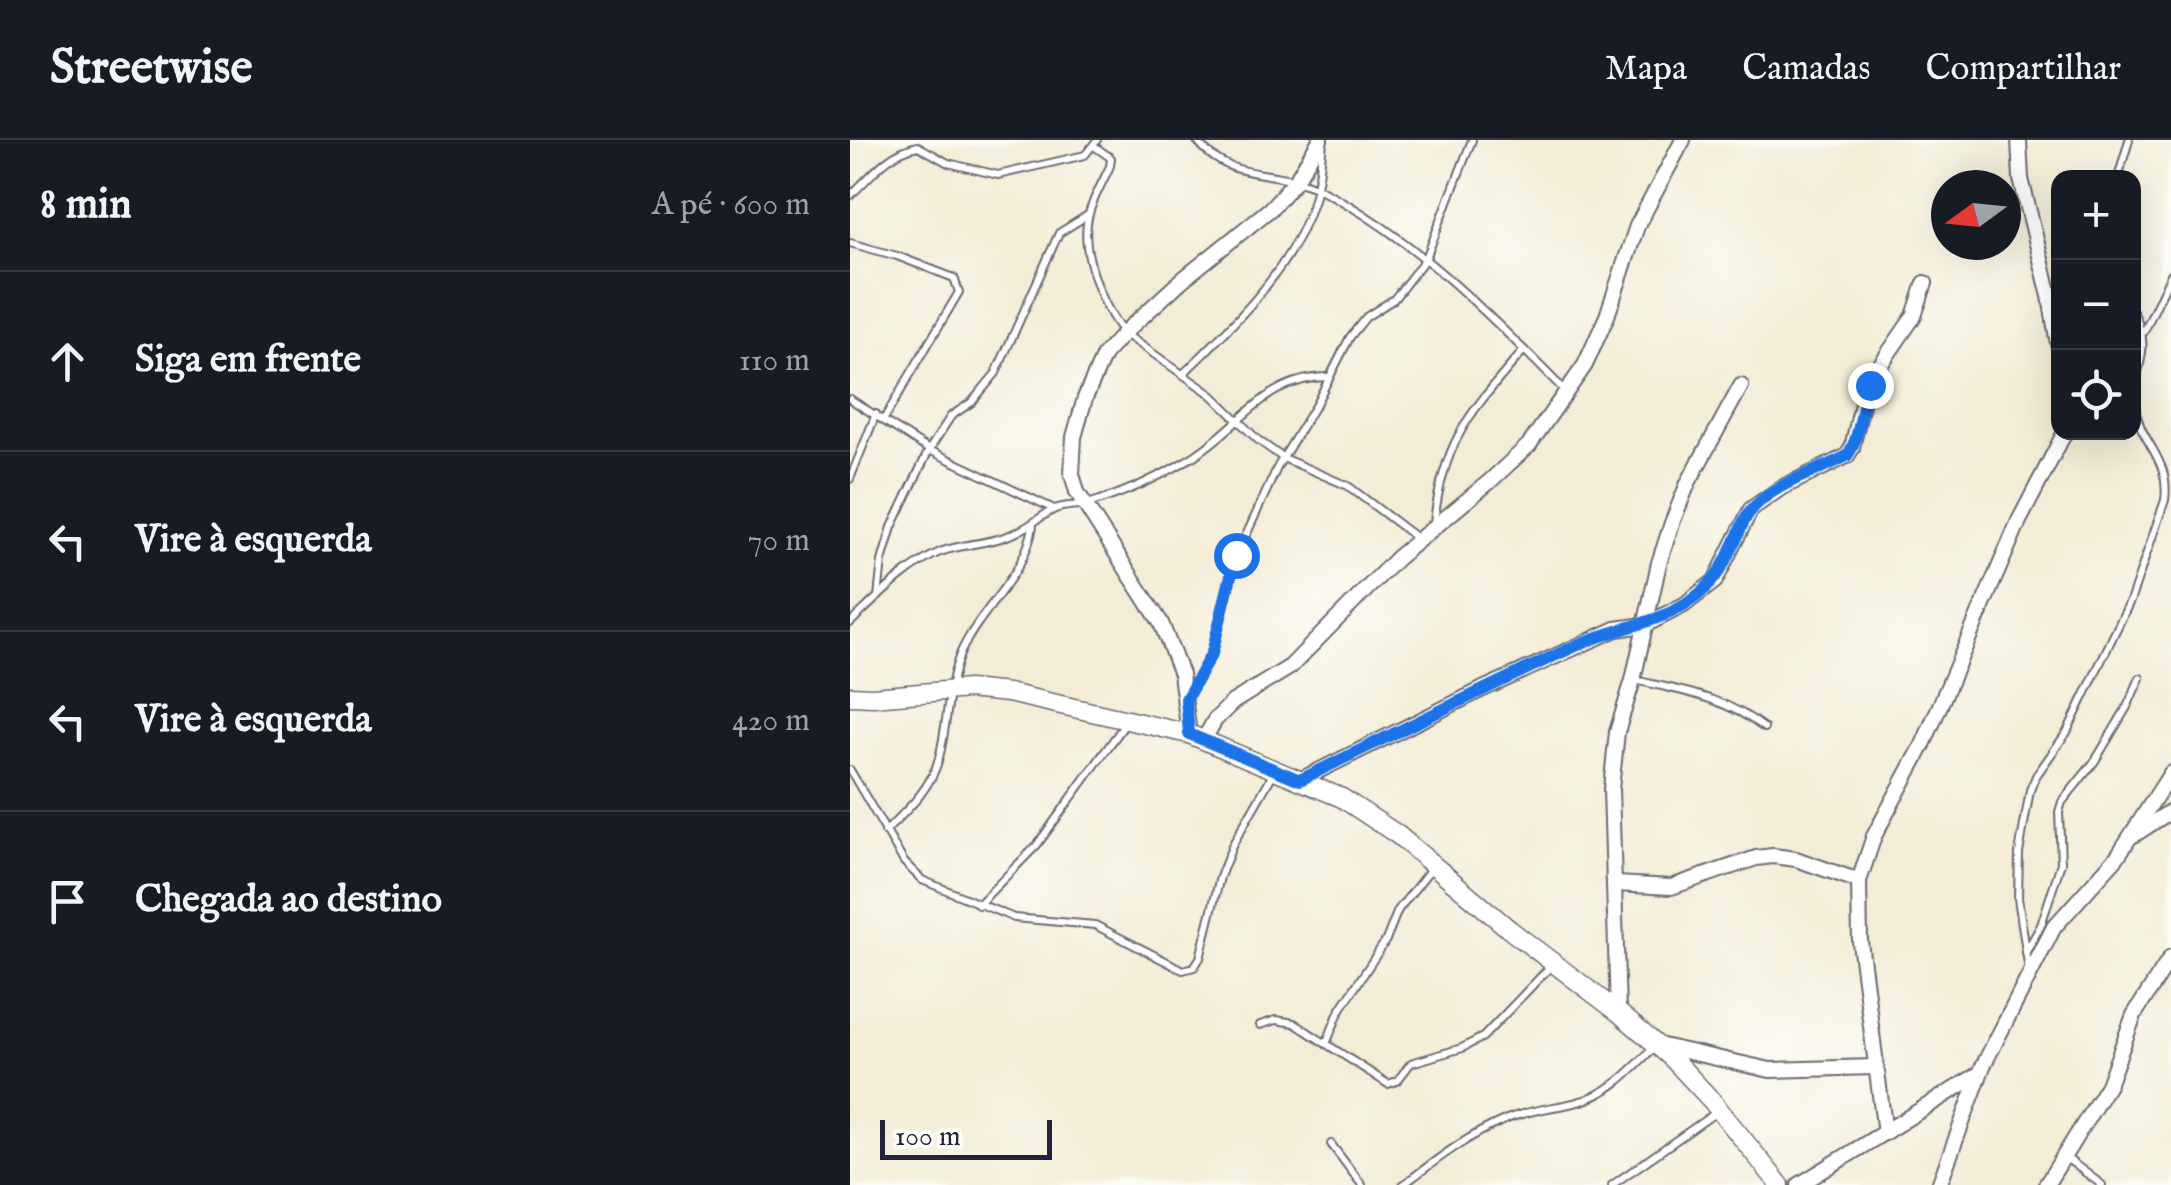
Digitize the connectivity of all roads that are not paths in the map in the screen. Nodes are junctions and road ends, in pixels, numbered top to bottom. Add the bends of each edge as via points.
1 (1196, 140) edge
2 (1322, 140) edge
3 (1472, 140) edge
4 (1683, 140) edge
5 (2019, 140) edge
6 (2129, 140) edge
7 (919, 143) edge
8 (1095, 143) edge
9 (2120, 170) edge
10 (1296, 180) junction
11 (1318, 187) junction
12 (850, 196) edge
13 (1089, 215) junction
14 (850, 242) edge
15 (1426, 258) junction
16 (2171, 274) edge
17 (1925, 283) dead end
18 (2051, 302) edge
19 (2141, 327) edge
20 (1124, 333) junction
21 (2144, 333) junction
22 (1524, 350) junction
23 (1183, 374) junction
24 (1330, 377) junction
25 (1741, 386) dead end
26 (1567, 393) junction
27 (850, 398) edge
28 (876, 414) junction
29 (884, 420) junction
30 (1238, 421) junction
31 (2061, 440) edge
32 (929, 450) junction
33 (1283, 458) junction
34 (850, 479) edge
35 (1084, 506) junction
36 (1054, 510) junction
37 (1034, 526) junction
38 (1434, 528) junction
39 (1419, 540) junction
40 (878, 598) junction
41 (850, 624) edge
42 (1645, 625) junction
43 (2140, 678) dead end
44 (1633, 680) junction
45 (950, 690) junction
46 (850, 696) edge
47 (1186, 699) junction
48 (1128, 720) junction
49 (1764, 728) dead end
50 (1196, 736) junction
51 (850, 770) edge
52 (1276, 770) junction
53 (2171, 773) edge
54 (1300, 780) junction
55 (2171, 811) edge
56 (885, 832) junction
57 (2130, 838) junction
58 (1434, 865) junction
59 (1859, 881) junction
60 (1616, 884) junction
61 (978, 905) junction
62 (2026, 953) junction
63 (2171, 957) edge
64 (1554, 963) junction
65 (2029, 972) junction
66 (1618, 1012) junction
67 (1260, 1024) dead end
68 (1326, 1044) junction
69 (1656, 1045) junction
70 (1874, 1067) junction
71 (1980, 1074) junction
72 (1720, 1110) junction
73 (1885, 1133) junction
74 (1331, 1144) dead end
75 (2065, 1157) junction
76 (1362, 1185) edge
77 (1403, 1185) edge
78 (1612, 1185) edge
79 (1780, 1185) edge
80 (1799, 1185) edge
81 (1939, 1185) edge
82 (2046, 1185) edge
83 (2102, 1185) edge

1 - 10 lane via 1222,165
2 - 10 street
2 - 11 lane
3 - 15 lane
4 - 26 street via 1637,226 1608,316
5 - 18 street via 2021,179
6 - 9 lane
7 - 8 lane via 948,163 998,175 1084,154
7 - 12 lane via 893,154
8 - 13 lane via 1111,158
10 - 11 lane
10 - 20 street
11 - 15 lane
11 - 23 lane via 1303,227 1267,283
13 - 20 lane via 1086,241 1106,309
13 - 32 lane via 1059,233 996,373 950,416
14 - 29 lane via 954,278 959,286
15 - 22 lane
15 - 24 lane via 1394,299 1366,317
16 - 21 lane
17 - 42 street via 1914,316 1863,400 1847,456 1761,500 1715,581
19 - 21 lane
20 - 23 lane
20 - 35 street via 1104,355 1074,438 1072,474
21 - 62 lane via 2136,405 2167,486 2132,599 2067,732 2030,790 2018,868
22 - 26 lane
22 - 38 lane via 1450,449
23 - 30 lane
24 - 30 lane via 1279,388
24 - 33 lane
25 - 42 street via 1688,483
26 - 38 street via 1528,445
27 - 28 lane
28 - 29 lane
28 - 34 lane
29 - 32 lane
30 - 33 lane
30 - 35 lane via 1190,458
31 - 59 street via 1923,745 1874,836
32 - 36 lane
32 - 40 lane via 892,527
33 - 39 lane via 1348,486
33 - 47 lane via 1236,555 1212,653
35 - 36 lane
35 - 47 street via 1161,623
36 - 37 lane
37 - 40 lane via 941,552
37 - 45 lane via 1026,558 968,640
38 - 39 street
39 - 50 street via 1290,668 1233,702
40 - 41 lane
42 - 44 street
42 - 54 street via 1596,637
43 - 62 lane via 2108,740 2062,802 2061,862
44 - 49 lane via 1712,698
44 - 60 street via 1612,762
45 - 46 street
45 - 48 street via 1008,692
45 - 56 lane via 932,776
47 - 50 street
48 - 50 street
48 - 61 lane via 1037,845
50 - 52 street
51 - 56 lane
52 - 54 street
52 - 61 lane via 1233,844 1194,967 1163,963 1095,924 1014,918
53 - 57 street
54 - 58 street via 1372,816
55 - 57 street
56 - 61 lane via 922,880
57 - 65 street via 2054,927
58 - 64 street
58 - 68 lane via 1398,910
59 - 60 street via 1773,856 1670,887
59 - 70 street
60 - 66 street
62 - 65 lane
63 - 75 street via 2134,1016 2108,1085
64 - 66 street
64 - 68 lane via 1483,1037 1410,1064 1397,1082 1378,1080
65 - 71 street
66 - 69 street
67 - 68 lane via 1294,1023
69 - 70 street via 1770,1070
69 - 72 street
69 - 77 lane via 1596,1096 1502,1121 1454,1146
70 - 73 street
71 - 73 street
71 - 81 street
72 - 78 lane
72 - 79 street
73 - 80 street
74 - 76 lane
75 - 82 street
75 - 83 lane

